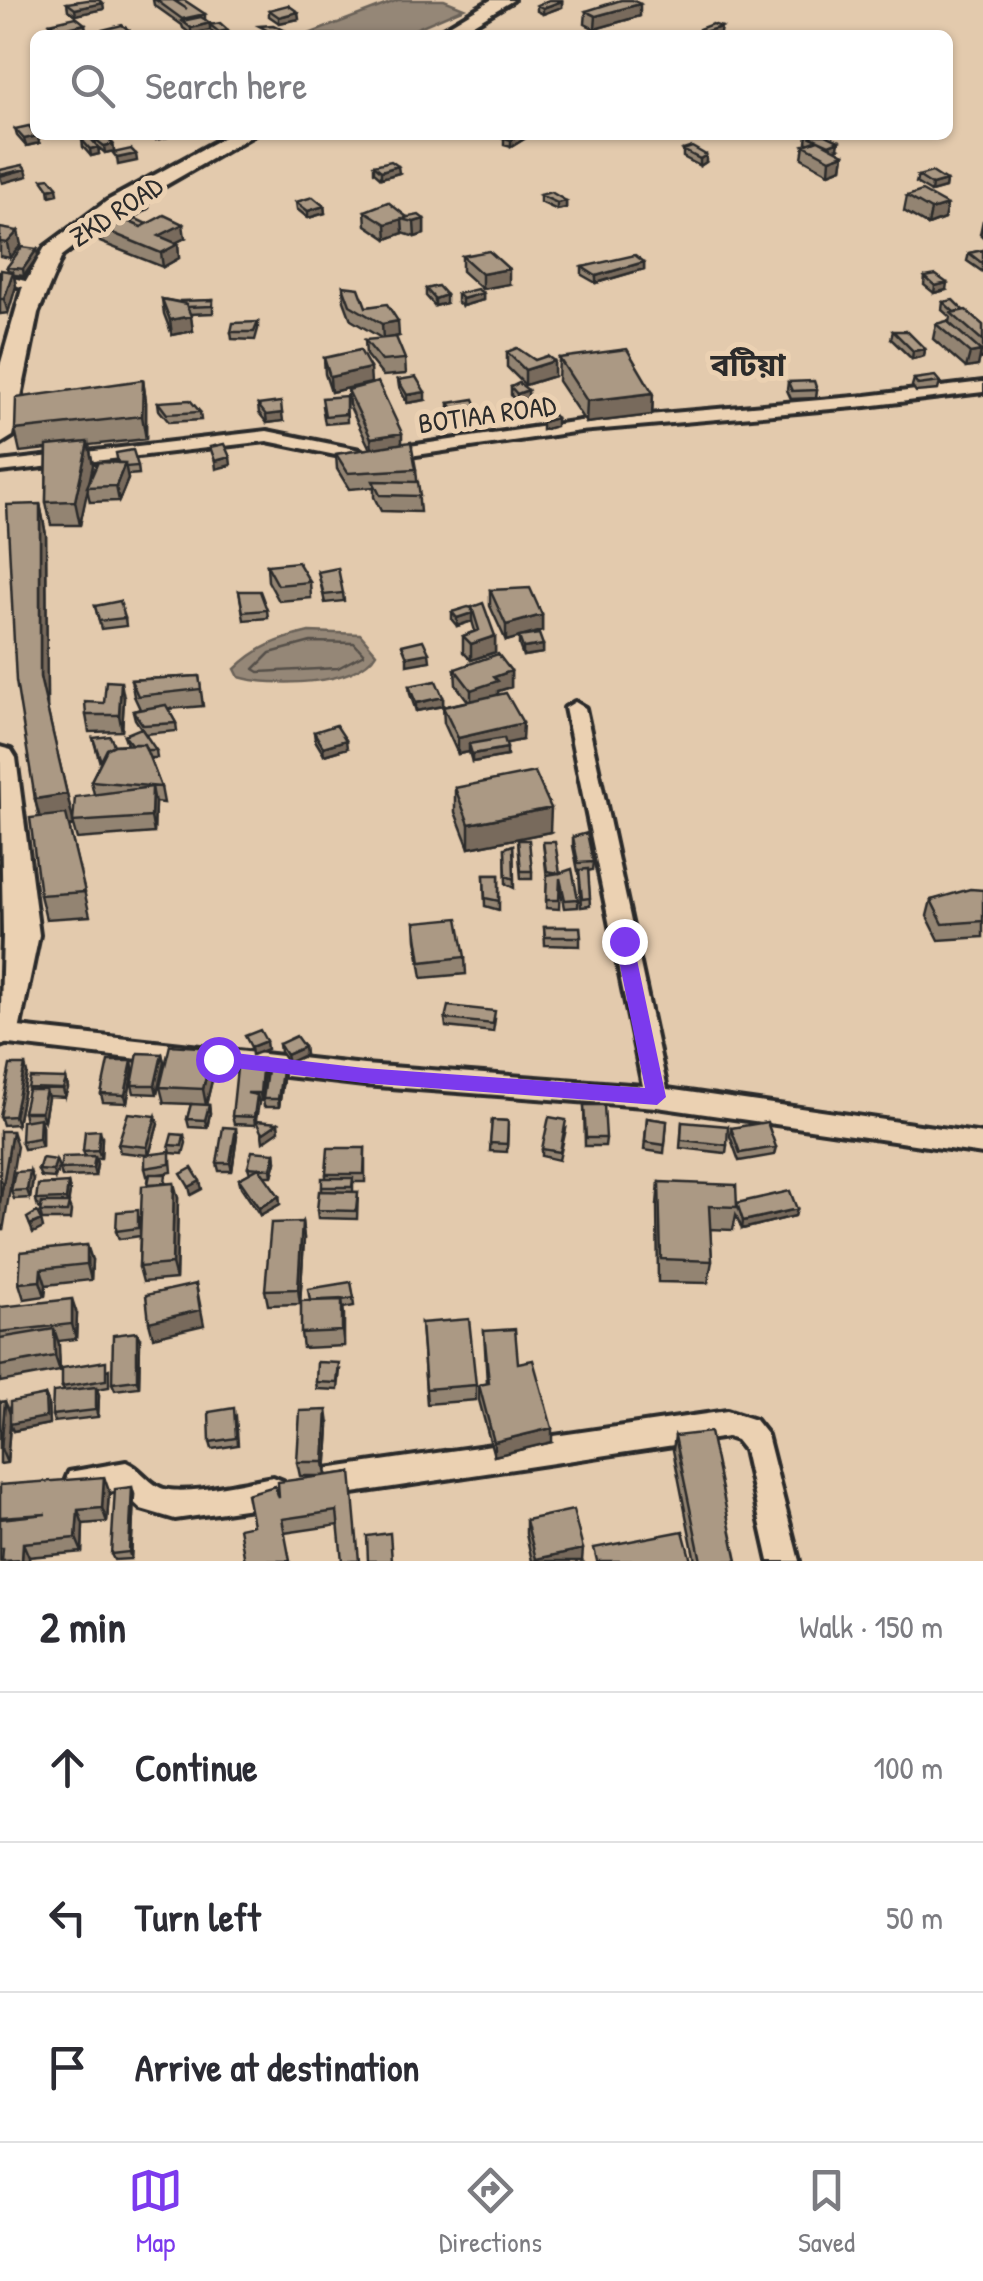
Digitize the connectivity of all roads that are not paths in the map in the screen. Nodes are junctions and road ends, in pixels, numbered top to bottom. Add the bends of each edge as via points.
1 (504, 0) edge
2 (451, 30) edge
3 (234, 140) edge
4 (0, 279) edge
5 (36, 286) junction
6 (983, 386) edge
7 (0, 436) edge
8 (0, 467) edge
9 (574, 708) dead end
10 (0, 758) edge
11 (0, 1032) edge
12 (657, 1097) junction
13 (983, 1144) edge
14 (54, 1486) edge
15 (784, 1561) edge

1 - 2 main road
3 - 5 main road, ZKD ROAD via 87,226 54,252
4 - 5 street
5 - 7 main road, ZKD ROAD
6 - 8 street, BOTIAA ROAD via 580,426 374,456 266,436
9 - 12 street
10 - 11 main road via 20,935
11 - 12 street via 364,1075
12 - 13 street
14 - 15 street via 126,1476 151,1500 174,1505 727,1424 745,1429 757,1444

